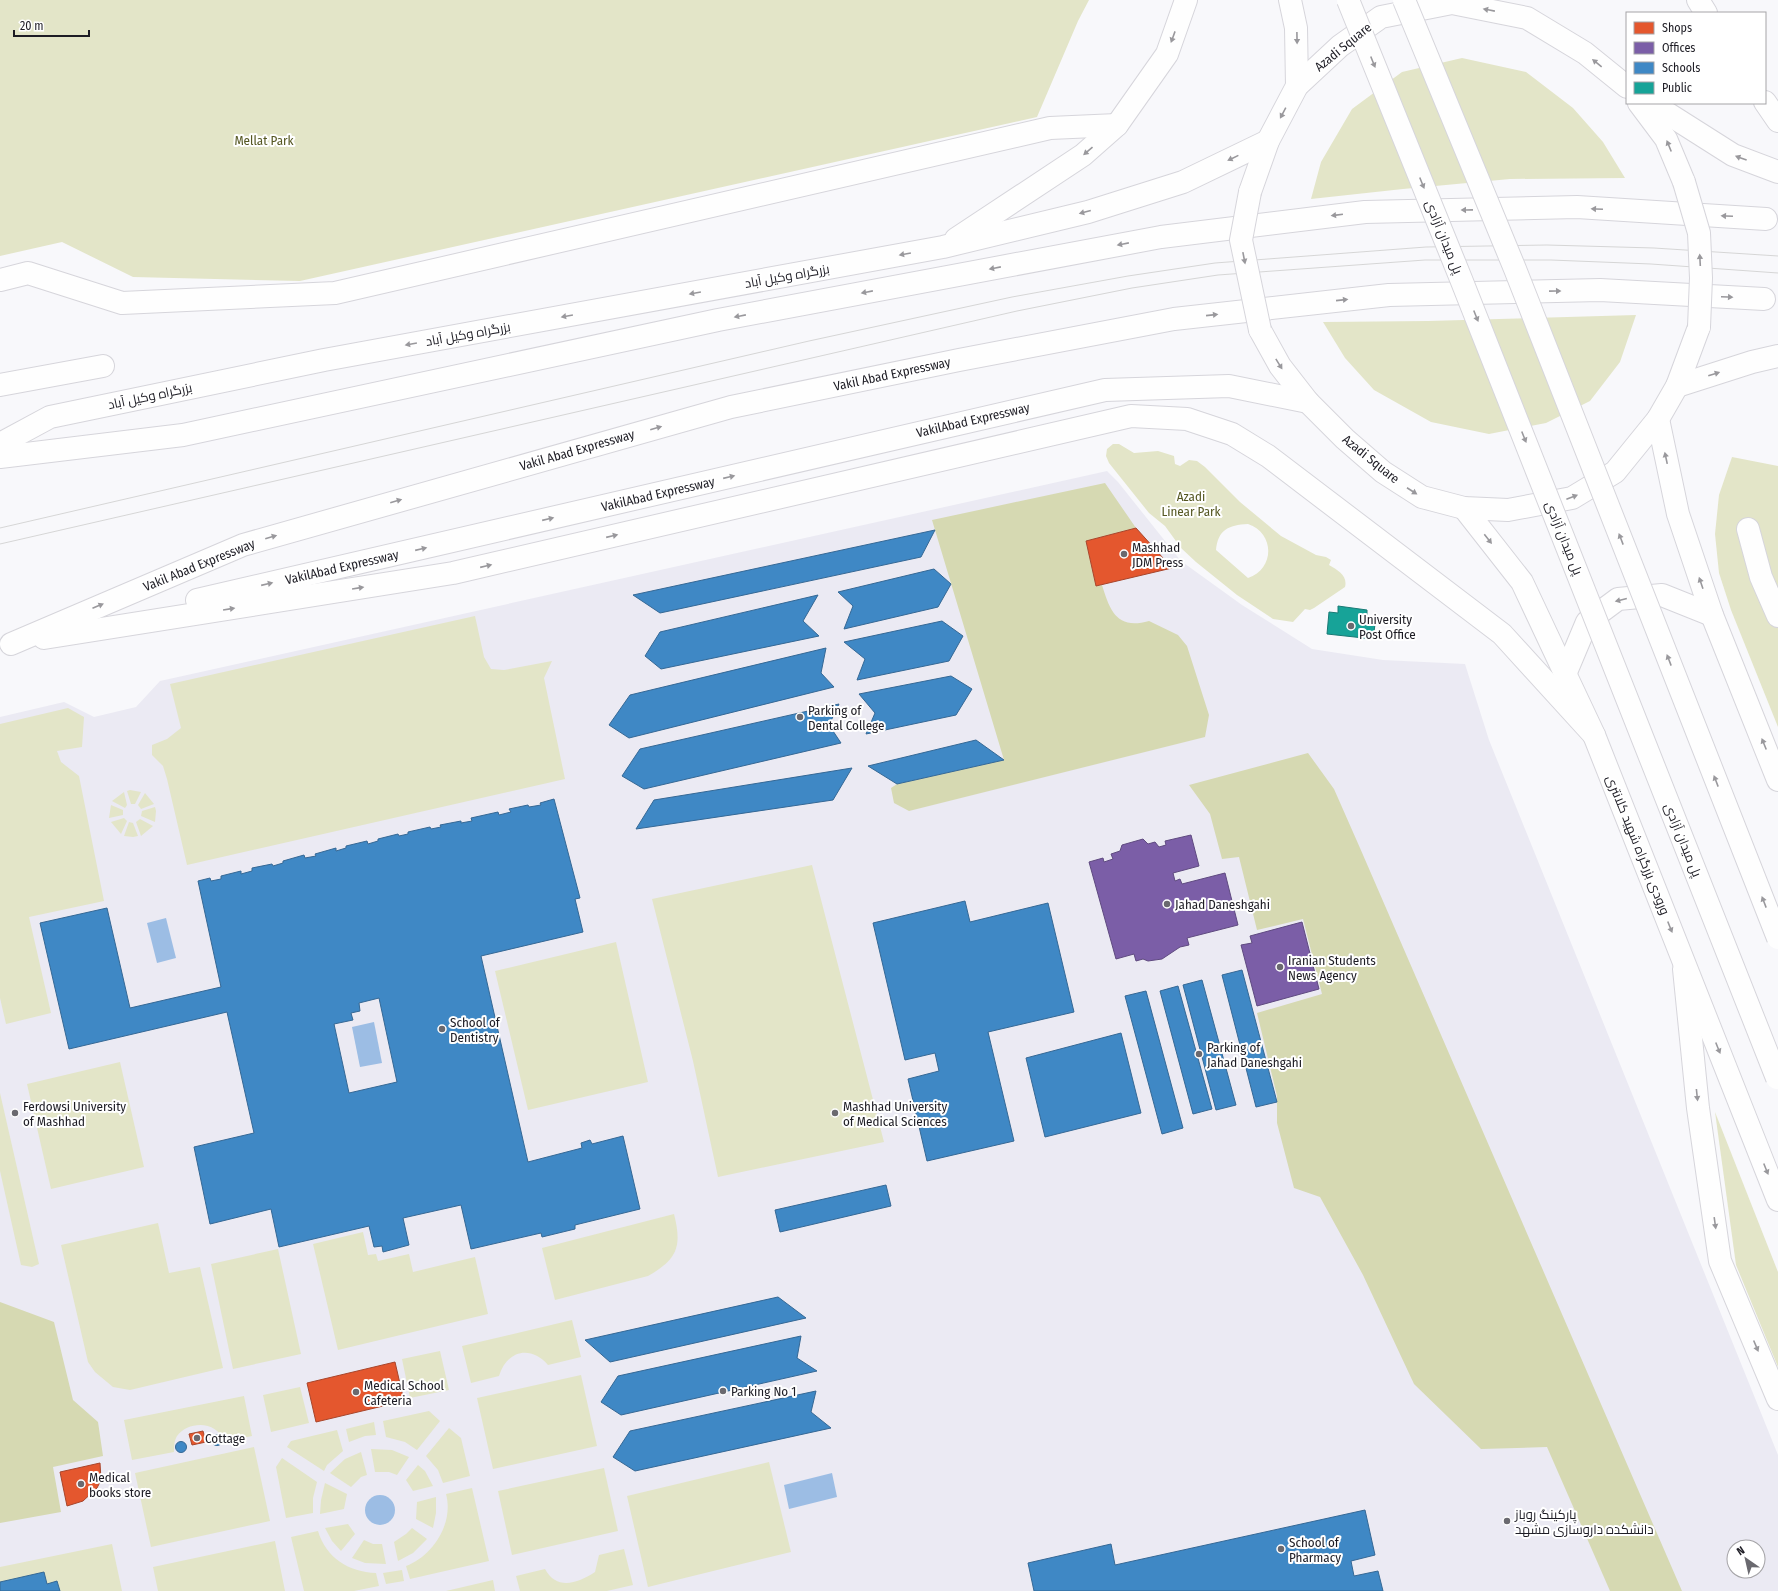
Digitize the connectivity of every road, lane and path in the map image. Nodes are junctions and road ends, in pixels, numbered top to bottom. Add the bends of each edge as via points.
1 (1186, 0) edge
2 (1290, 0) edge
3 (1348, 0) edge
4 (1404, 0) edge
5 (1509, 0) edge
6 (1698, 0) edge
7 (1705, 12) edge
8 (1527, 18) junction
9 (1297, 86) junction
10 (1626, 86) edge
11 (1766, 103) edge
12 (1640, 104) edge
13 (1653, 104) edge
14 (1778, 121) edge
15 (1117, 125) junction
16 (1268, 141) junction
17 (1778, 172) edge
18 (1766, 219) dead end
19 (944, 247) junction
20 (0, 280) edge
21 (1764, 299) dead end
22 (1778, 356) edge
23 (103, 366) dead end
24 (0, 385) edge
25 (1677, 386) junction
26 (1308, 402) junction
27 (1658, 419) junction
28 (0, 444) edge
29 (0, 457) edge
30 (1464, 508) junction
31 (1748, 529) dead end
32 (1712, 615) junction
33 (1778, 616) edge
34 (6, 645) edge
35 (1566, 672) junction
36 (1594, 735) junction
37 (1778, 780) edge
38 (1778, 938) edge
39 (1683, 958) junction
40 (1777, 1080) edge
41 (1778, 1200) edge
42 (1778, 1399) edge

1 -> 15 main road via 1166,54
2 -> 9 main road via 1296,28
3 -> 40 main road, پل میدان آزادی, bridge via 1461,279
38 -> 4 main road, bridge via 1515,269
5 - 8 main road
6 - 7 main road
8 -> 9 main road, Azadi Square via 1452,3 1381,17 1340,46
10 -> 8 main road, Azadi Square via 1585,53
9 -> 16 main road, Azadi Square
11 - 14 main road
25 -> 12 main road, Azadi Square, bridge via 1699,327 1699,233 1684,182 1666,139
17 -> 13 main road via 1733,155
15 -> 19 main road via 1083,155
15 - 20 main road via 1050,128 335,293 122,303 28,273
16 -> 19 main road via 1183,182 1088,212
16 -> 26 main road, Azadi Square, bridge via 1250,192 1241,240 1260,330 1280,366
18 -> 29 main road via 1577,207 1365,212 1161,237 718,320 183,435
19 -> 28 main road, بزرگراه وکیل آباد via 324,360 65,413 50,417
34 -> 21 main road, Vakil Abad Expressway via 243,544 731,407 951,361 1174,319 1389,295 1600,290
25 -> 22 main road
23 - 24 main road
25 - 27 main road, Azadi Square
26 -> 30 main road, Azadi Square via 1383,472 1422,497
34 -> 26 main road, VakilAbad Expressway via 1105,390 1229,386
30 -> 27 main road, Azadi Square via 1508,510 1572,498 1615,472
32 -> 27 main road via 1678,514
30 -> 35 main road, ورودی بزرگراه شهید کلانتری via 1522,582
31 - 33 main road via 1761,576
32 -> 35 main road via 1662,595 1618,599 1587,622
37 -> 32 main road
34 -> 36 main road via 453,573 1131,416 1187,419 1232,434 1268,456 1502,634
35 - 36 main road, ورودی بزرگراه شهید کلانتری
36 -> 39 main road, ورودی بزرگراه شهید کلانتری
39 -> 41 main road, ورودی بزرگراه شهید کلانتری
39 -> 42 main road via 1698,1108 1720,1261

